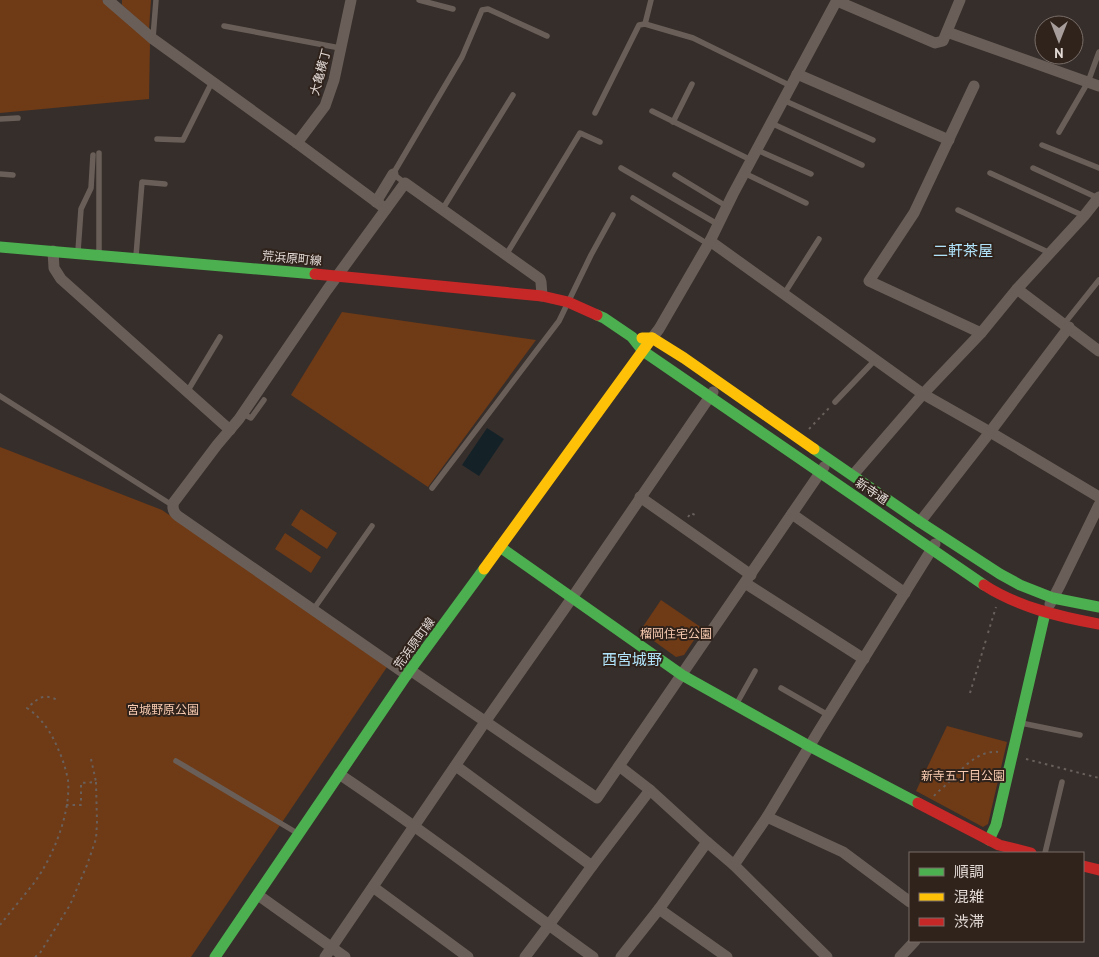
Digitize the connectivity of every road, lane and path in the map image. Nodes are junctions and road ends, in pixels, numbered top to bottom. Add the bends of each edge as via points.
1 (156, 0) edge
2 (351, 0) edge
3 (419, 0) edge
4 (650, 0) edge
5 (836, 0) edge
6 (960, 0) edge
7 (114, 3) edge
8 (453, 9) dead end
9 (645, 24) junction
10 (224, 26) dead end
11 (947, 32) junction
12 (547, 36) dead end
13 (153, 39) junction
14 (340, 48) junction
15 (1099, 52) edge
16 (797, 74) junction
17 (212, 82) junction
18 (692, 84) dead end
19 (1094, 84) edge
20 (791, 86) junction
21 (974, 86) dead end
22 (513, 95) dead end
23 (784, 100) junction
24 (652, 111) dead end
25 (595, 113) dead end
26 (18, 118) dead end
27 (0, 119) edge
28 (673, 122) junction
29 (771, 123) junction
30 (1058, 132) dead end
31 (157, 138) dead end
32 (873, 140) dead end
33 (949, 140) junction
34 (600, 142) dead end
35 (297, 143) junction
36 (1042, 145) dead end
37 (754, 155) junction
38 (862, 165) dead end
39 (622, 168) dead end
40 (1033, 168) dead end
41 (1099, 168) edge
42 (990, 173) dead end
43 (0, 174) edge
44 (393, 174) junction
45 (744, 174) junction
46 (811, 174) dead end
47 (13, 175) dead end
48 (675, 175) dead end
49 (405, 183) junction
50 (166, 184) dead end
51 (633, 198) dead end
52 (1099, 198) edge
53 (376, 202) junction
54 (806, 203) dead end
55 (726, 206) junction
56 (386, 209) junction
57 (442, 210) junction
58 (958, 210) dead end
59 (614, 215) dead end
60 (1084, 216) junction
61 (719, 225) junction
62 (819, 239) dead end
63 (709, 243) junction
64 (0, 247) edge
65 (53, 252) junction
66 (78, 253) junction
67 (1050, 253) junction
68 (99, 255) junction
69 (506, 255) junction
70 (136, 258) junction
71 (338, 276) junction
72 (1099, 280) edge
73 (1017, 289) junction
74 (784, 294) junction
75 (542, 296) junction
76 (568, 302) junction
77 (1066, 326) junction
78 (981, 333) junction
79 (220, 337) dead end
80 (632, 337) junction
81 (652, 338) junction
82 (643, 350) junction
83 (1099, 351) edge
84 (875, 360) junction
85 (719, 383) junction
86 (187, 392) junction
87 (923, 394) junction
88 (0, 396) edge
89 (710, 396) junction
90 (264, 400) dead end
91 (835, 402) joint
92 (243, 414) junction
93 (809, 429) dead end
94 (230, 430) junction
95 (990, 432) junction
96 (829, 459) junction
97 (820, 472) junction
98 (853, 475) junction
99 (432, 488) dead end
100 (640, 497) junction
101 (1099, 497) edge
102 (172, 505) junction
103 (1099, 505) edge
104 (792, 514) junction
105 (920, 522) junction
106 (372, 526) dead end
107 (941, 536) junction
108 (500, 547) junction
109 (932, 548) junction
110 (748, 579) junction
111 (905, 592) junction
112 (572, 598) junction
113 (1053, 598) junction
114 (997, 605) dead end
115 (1099, 607) edge
116 (313, 610) junction
117 (1045, 613) junction
118 (1099, 624) edge
119 (988, 633) dead end
120 (986, 640) dead end
121 (864, 659) junction
122 (755, 671) dead end
123 (409, 673) junction
124 (682, 674) junction
125 (781, 688) dead end
126 (970, 693) dead end
127 (58, 700) dead end
128 (736, 705) junction
129 (828, 715) junction
130 (485, 722) junction
131 (1019, 723) junction
132 (1080, 735) dead end
133 (809, 746) junction
134 (1012, 756) junction
135 (91, 759) dead end
136 (176, 761) dead end
137 (456, 766) junction
138 (619, 766) junction
139 (339, 774) junction
140 (1099, 778) edge
141 (96, 782) junction
142 (1062, 782) dead end
143 (650, 790) junction
144 (931, 800) dead end
145 (66, 804) junction
146 (767, 817) junction
147 (415, 825) junction
148 (298, 834) junction
149 (707, 842) junction
150 (993, 846) edge
151 (1026, 852) edge
152 (1045, 852) edge
153 (734, 865) junction
154 (592, 866) junction
155 (1084, 866) edge
156 (1099, 870) edge
157 (373, 887) junction
158 (258, 895) junction
159 (909, 901) edge
160 (659, 908) junction
161 (0, 925) edge
162 (550, 925) junction
163 (913, 942) edge
164 (328, 952) edge
165 (824, 956) edge
166 (35, 957) edge
167 (215, 957) edge
168 (345, 957) edge
169 (468, 957) edge
170 (525, 957) edge
171 (594, 957) edge
172 (621, 957) edge
173 (727, 957) edge
174 (900, 957) edge

1 - 13 lane
2 - 14 street, 大亀横丁
3 - 8 lane
4 - 9 lane
5 - 11 street via 935,43 943,41
5 - 16 street
6 - 11 street
7 - 13 street
9 - 20 lane via 692,38
9 - 25 lane via 639,25
10 - 14 lane
11 - 19 street
12 - 44 lane via 482,10 462,57
13 - 17 street
14 - 35 street, 大亀横丁 via 325,106
15 - 19 lane
16 - 20 street
16 - 33 street
17 - 31 lane via 183,140
17 - 35 street
18 - 28 lane
19 - 30 lane
20 - 23 street
21 - 33 street
22 - 57 lane
23 - 29 street
23 - 32 lane
24 - 28 lane
26 - 27 lane
28 - 37 lane
29 - 37 street
29 - 38 lane
33 - 78 street via 914,212 869,281
34 - 69 lane via 580,133
35 - 53 street
36 - 41 lane
37 - 45 street
37 - 46 lane
39 - 61 lane
40 - 52 lane
42 - 60 lane
43 - 47 lane
44 - 49 lane
44 - 53 street
45 - 54 lane
45 - 55 street
48 - 55 lane
49 - 56 street
49 - 57 street
50 - 70 lane via 142,182
51 - 63 lane
52 - 60 street
53 - 56 street
55 - 61 street
56 - 71 street
57 - 69 street
58 - 67 lane
59 - 76 lane
60 - 67 street
61 - 63 street
62 - 74 lane
63 - 74 street
63 - 81 street
64 - 65 street, 荒浜原町線
65 - 66 street, 荒浜原町線
65 - 86 street via 54,268 61,280
66 - 68 street, 荒浜原町線
66 - 68 lane via 81,209 91,188 96,154
67 - 73 street
68 - 70 street, 荒浜原町線
69 - 75 street via 540,279
70 - 71 street, 荒浜原町線
71 - 75 street, 荒浜原町線
71 - 92 street
72 - 77 lane
73 - 77 street
73 - 78 street
74 - 84 street
75 - 76 street, 荒浜原町線
76 - 80 street, 荒浜原町線 via 604,318
76 - 99 lane via 559,321
77 - 83 street
77 - 95 street
78 - 87 street
79 - 86 lane
80 - 81 street
80 - 82 street, 荒浜原町線
81 - 82 street, 荒浜原町線
81 - 85 street, 新寺通
82 - 89 street, 新寺通
82 - 108 street, 荒浜原町線
84 - 87 street
84 - 91 lane
85 - 89 street
85 - 96 street, 新寺通
86 - 94 street
87 - 95 street
87 - 98 street
88 - 102 lane
89 - 97 street, 新寺通
89 - 100 street
90 - 92 lane via 251,418
91 - 93 path
92 - 94 street
94 - 102 street
95 - 101 street
95 - 105 street
96 - 97 street
96 - 98 street, 新寺通
97 - 104 street
97 - 109 street, 新寺通
98 - 105 street, 新寺通
100 - 110 street
100 - 112 street
102 - 116 street via 178,516
103 - 113 street
104 - 110 street
104 - 111 street
105 - 107 street, 新寺通
106 - 116 lane
107 - 109 street
107 - 113 street, 新寺通 via 1000,574
108 - 112 street
108 - 123 street, 荒浜原町線
109 - 111 street
109 - 117 street, 新寺通 via 992,590
110 - 121 street
110 - 124 street
111 - 121 street
112 - 124 street
112 - 130 street
113 - 115 street, 新寺通
113 - 117 street
114 - 119 path
116 - 123 street
117 - 118 street, 新寺通
117 - 131 street
120 - 126 path
121 - 129 street
122 - 128 lane
123 - 130 street
123 - 139 street, 荒浜原町線
124 - 128 street
124 - 138 street
125 - 129 lane
127 - 145 path via 40,697 27,708 37,715 55,742 68,779
128 - 133 street
129 - 133 street
130 - 137 street
130 - 138 street via 597,798
131 - 132 lane
131 - 134 street
133 - 146 street
133 - 150 street
134 - 140 path
134 - 144 path via 996,752 981,755 963,767
134 - 150 street
135 - 141 path
136 - 148 lane
137 - 147 street
137 - 154 street
138 - 143 street
139 - 147 street
139 - 148 street, 荒浜原町線
141 - 145 path via 81,784 81,805
141 - 166 path via 96,839 87,865 70,905
142 - 152 lane
143 - 149 street
143 - 154 street
145 - 161 path via 61,830 50,857 35,882
146 - 153 street
146 - 159 street via 843,852
147 - 157 street
147 - 162 street
148 - 158 street, 荒浜原町線
149 - 153 street
149 - 160 street
150 - 151 street
153 - 165 street
154 - 162 street
155 - 156 street
157 - 164 street
157 - 169 street
158 - 164 street
158 - 167 street, 荒浜原町線
160 - 172 street
160 - 173 street
162 - 170 street
162 - 171 street
163 - 174 street
164 - 168 street

